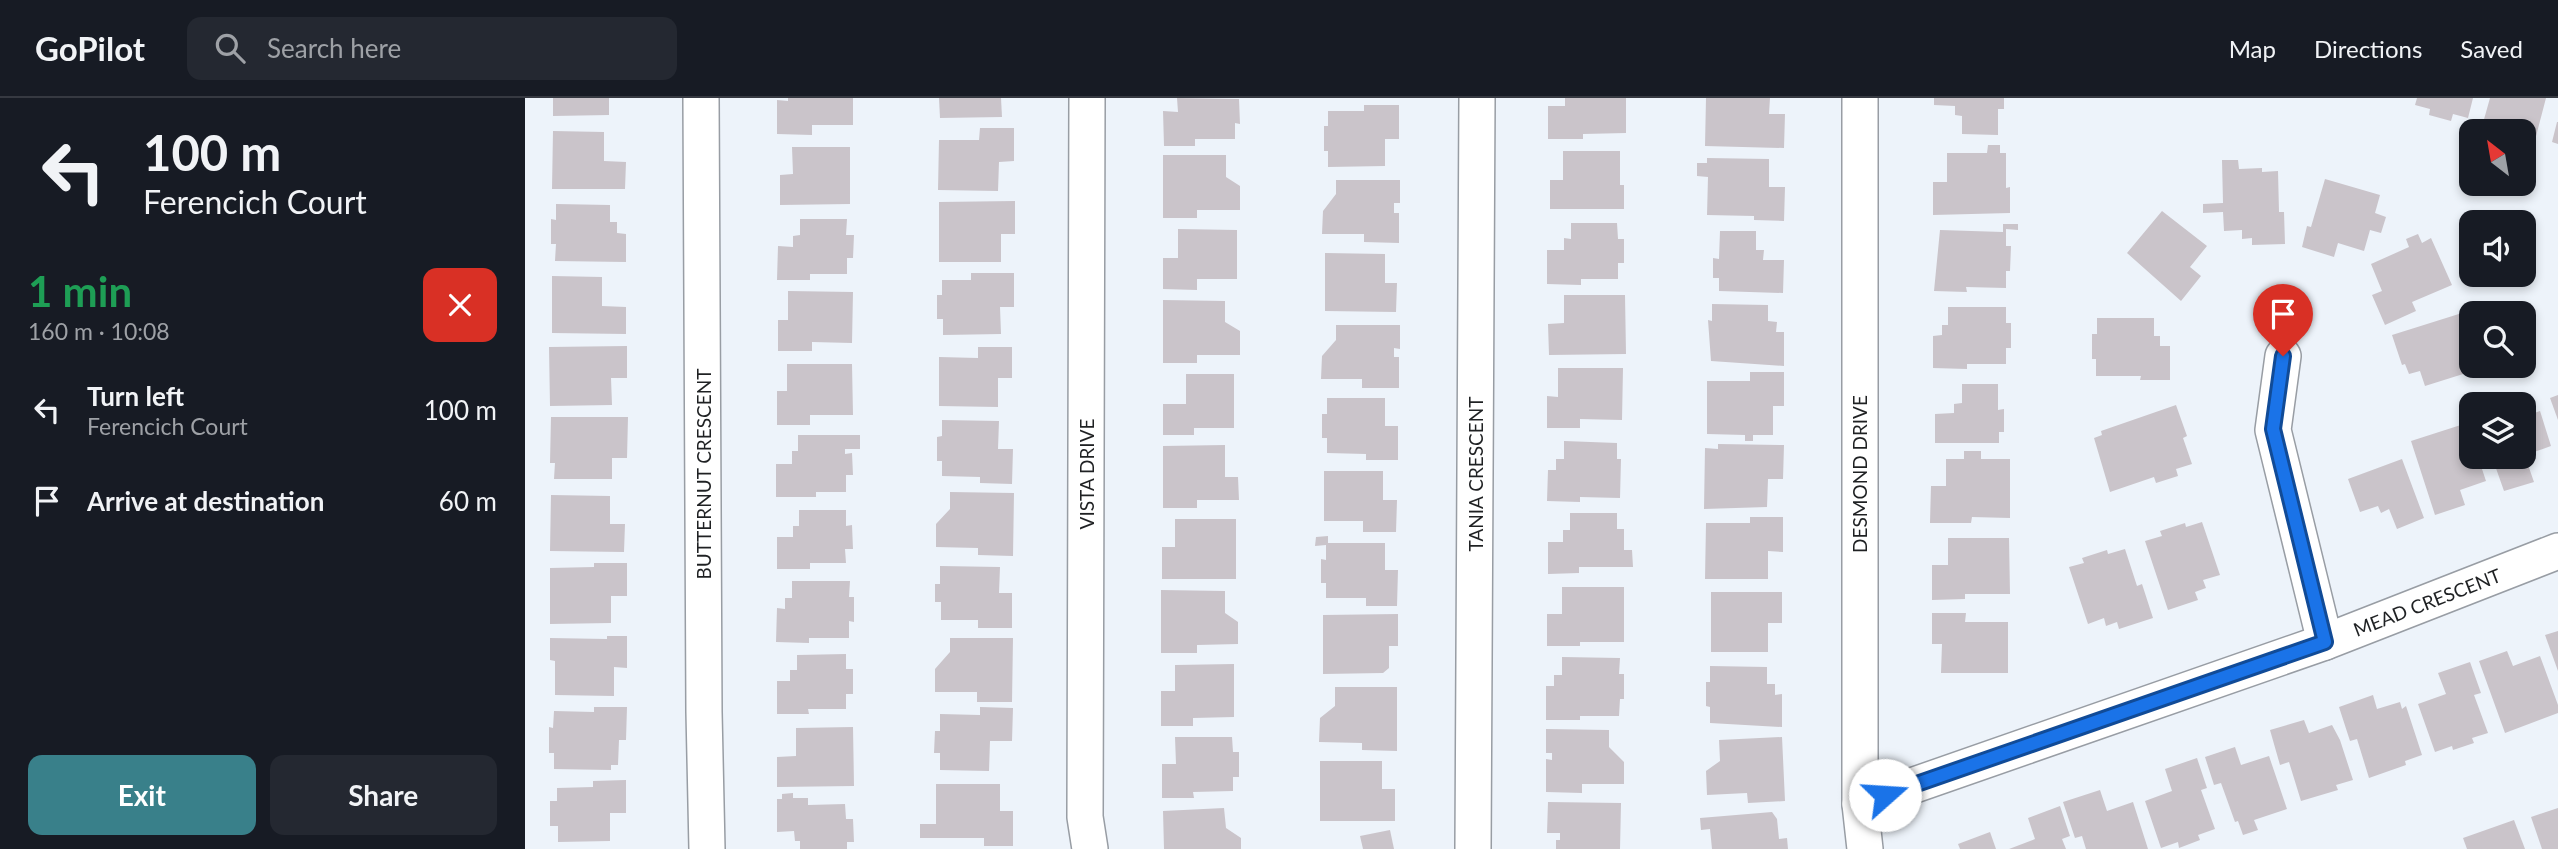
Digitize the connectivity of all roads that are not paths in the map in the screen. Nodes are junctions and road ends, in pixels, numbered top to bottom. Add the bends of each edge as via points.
1 (701, 98) edge
2 (1087, 98) edge
3 (1477, 98) edge
4 (1860, 98) edge
5 (2283, 356) dead end
6 (2558, 551) edge
7 (2325, 642) junction
8 (1860, 804) junction
9 (707, 849) edge
10 (1090, 849) edge
11 (1473, 849) edge
12 (1865, 849) edge

1 - 9 street, BUTTERNUT CRESCENT
2 - 10 street, VISTA DRIVE via 1085,817
3 - 11 street, TANIA CRESCENT
4 - 8 street, DESMOND DRIVE
5 - 7 street via 2273,429
6 - 7 street, MEAD CRESCENT
7 - 8 street, MEAD CRESCENT
8 - 12 street, DESMOND DRIVE

